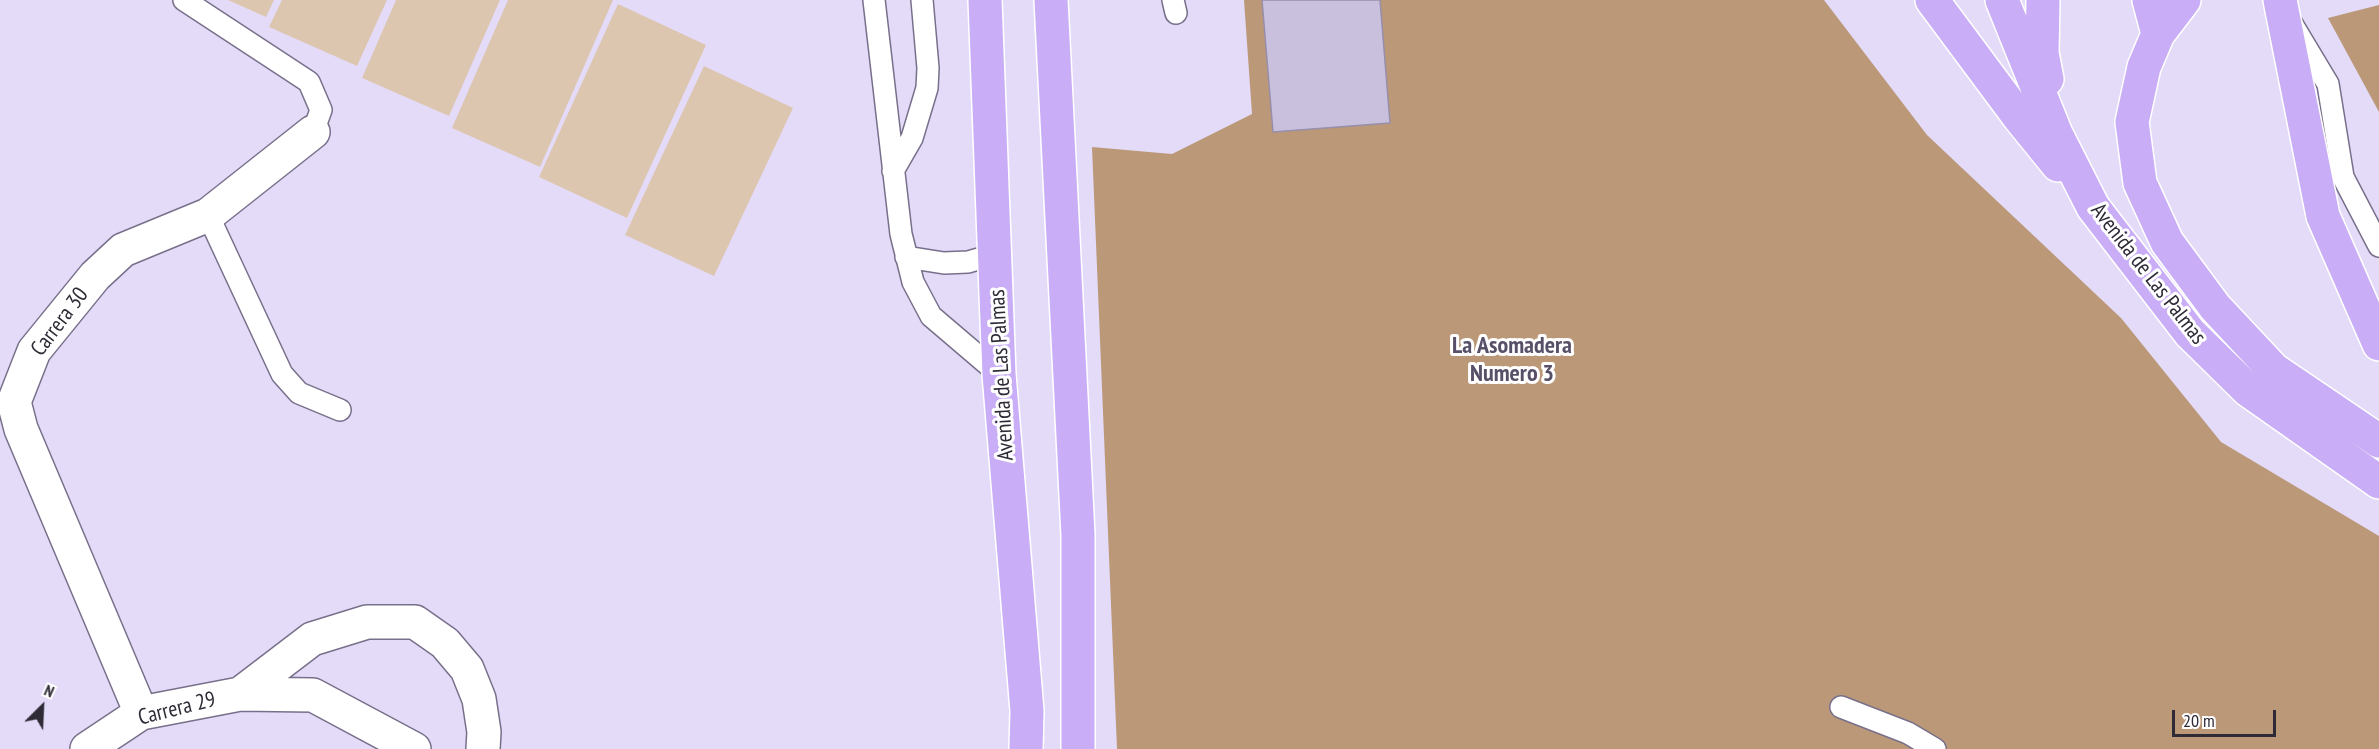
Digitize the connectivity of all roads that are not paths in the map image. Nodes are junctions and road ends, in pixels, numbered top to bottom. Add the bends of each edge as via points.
1 (184, 0) edge
2 (874, 0) edge
3 (922, 0) edge
4 (985, 0) edge
5 (1051, 0) edge
6 (1932, 0) edge
7 (2002, 0) edge
8 (2043, 0) edge
9 (2149, 0) edge
10 (2184, 0) edge
11 (2281, 2) edge
12 (2158, 34) junction
13 (313, 132) joint
14 (2056, 134) junction
15 (893, 171) junction
16 (2093, 207) junction
17 (208, 215) junction
18 (2379, 246) edge
19 (996, 254) junction
20 (906, 257) junction
21 (2379, 344) edge
22 (999, 374) junction
23 (340, 410) dead end
24 (2379, 441) edge
25 (2379, 482) edge
26 (240, 694) junction
27 (1841, 706) dead end
28 (141, 713) junction
29 (87, 749) edge
30 (414, 749) edge
31 (483, 749) edge
32 (1026, 749) edge
33 (1078, 749) edge
34 (1935, 749) edge

1 - 13 lane via 309,82 321,110
2 - 15 lane
3 - 15 lane via 927,88 912,138
4 - 19 main road, Avenida de Las Palmas
5 - 33 main road via 1078,535
6 - 16 main road via 2019,117
7 - 14 main road, Avenida de Las Palmas
8 - 14 main road via 2042,53
9 - 12 main road
10 - 12 main road
11 - 18 lane via 2328,84 2343,177
11 - 21 main road via 2323,216
12 - 24 main road via 2144,67 2132,122 2140,183 2167,242 2215,307 2274,370
13 - 17 street, Carrera 30
14 - 16 main road, Avenida de Las Palmas
15 - 20 lane
16 - 25 main road, Avenida de Las Palmas via 2190,333 2248,390
17 - 23 lane via 282,374 299,393
17 - 28 street, Carrera 30 via 123,250 94,276 34,351 14,402 21,429
19 - 20 lane via 968,262 944,263
19 - 22 main road, Avenida de Las Palmas
20 - 22 lane via 913,282 931,316
22 - 32 main road, Avenida de Las Palmas via 1027,711
26 - 28 street, Carrera 29
26 - 30 street, Carrera 29 via 313,695
26 - 31 street, Carrera 29 via 312,639 367,622 415,622 445,643 467,669 479,699
27 - 34 lane via 1908,733
28 - 29 street, Carrera 29

